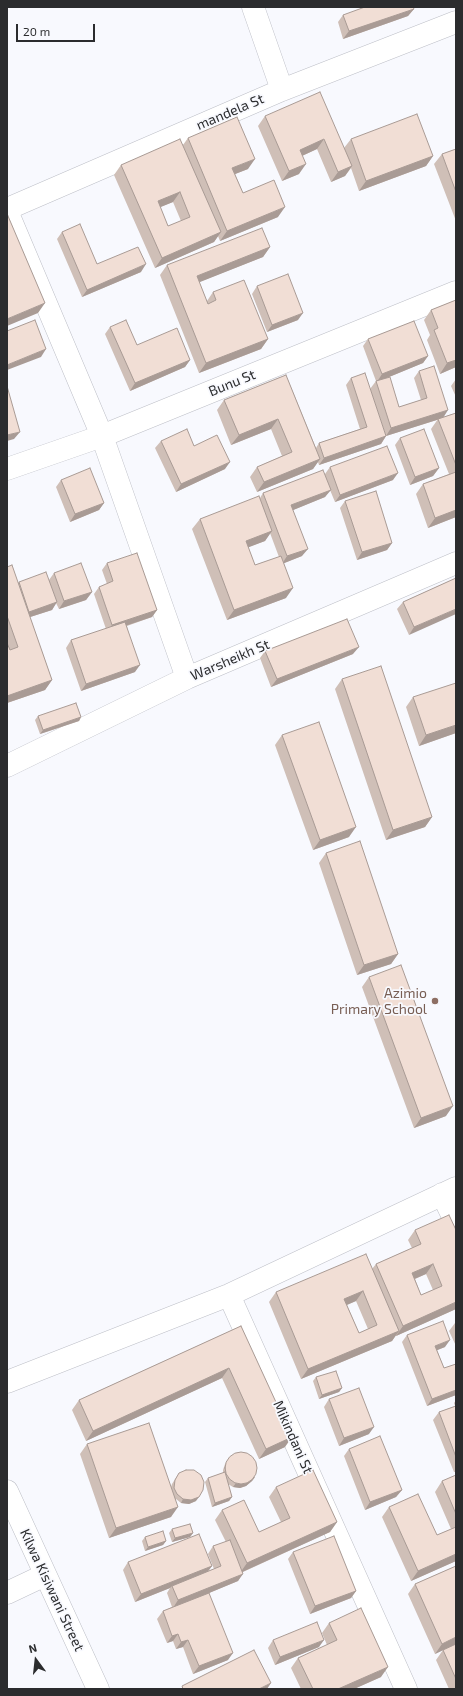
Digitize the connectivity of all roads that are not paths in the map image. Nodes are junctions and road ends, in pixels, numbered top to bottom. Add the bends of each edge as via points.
1 (253, 7) edge
2 (456, 22) edge
3 (282, 90) junction
4 (7, 210) edge
5 (456, 292) edge
6 (102, 436) junction
7 (7, 469) edge
8 (456, 563) edge
9 (187, 678) junction
10 (7, 766) edge
11 (449, 1191) edge
12 (456, 1223) edge
13 (229, 1295) junction
14 (7, 1382) edge
15 (7, 1491) edge
16 (45, 1575) junction
17 (7, 1593) edge
18 (98, 1689) edge
19 (406, 1689) edge

1 - 3 street
2 - 3 street, mandela St
3 - 4 street, mandela St
4 - 6 street
5 - 6 street, Bunu St
6 - 7 street, Bunu St
6 - 9 street
8 - 9 street, Warsheikh St
9 - 10 street, Warsheikh St
11 - 12 street
11 - 13 street
13 - 14 street
13 - 19 street, Mikindani St
15 - 16 street, Kilwa Kisiwani Street
16 - 17 street
16 - 18 street, Kilwa Kisiwani Street

